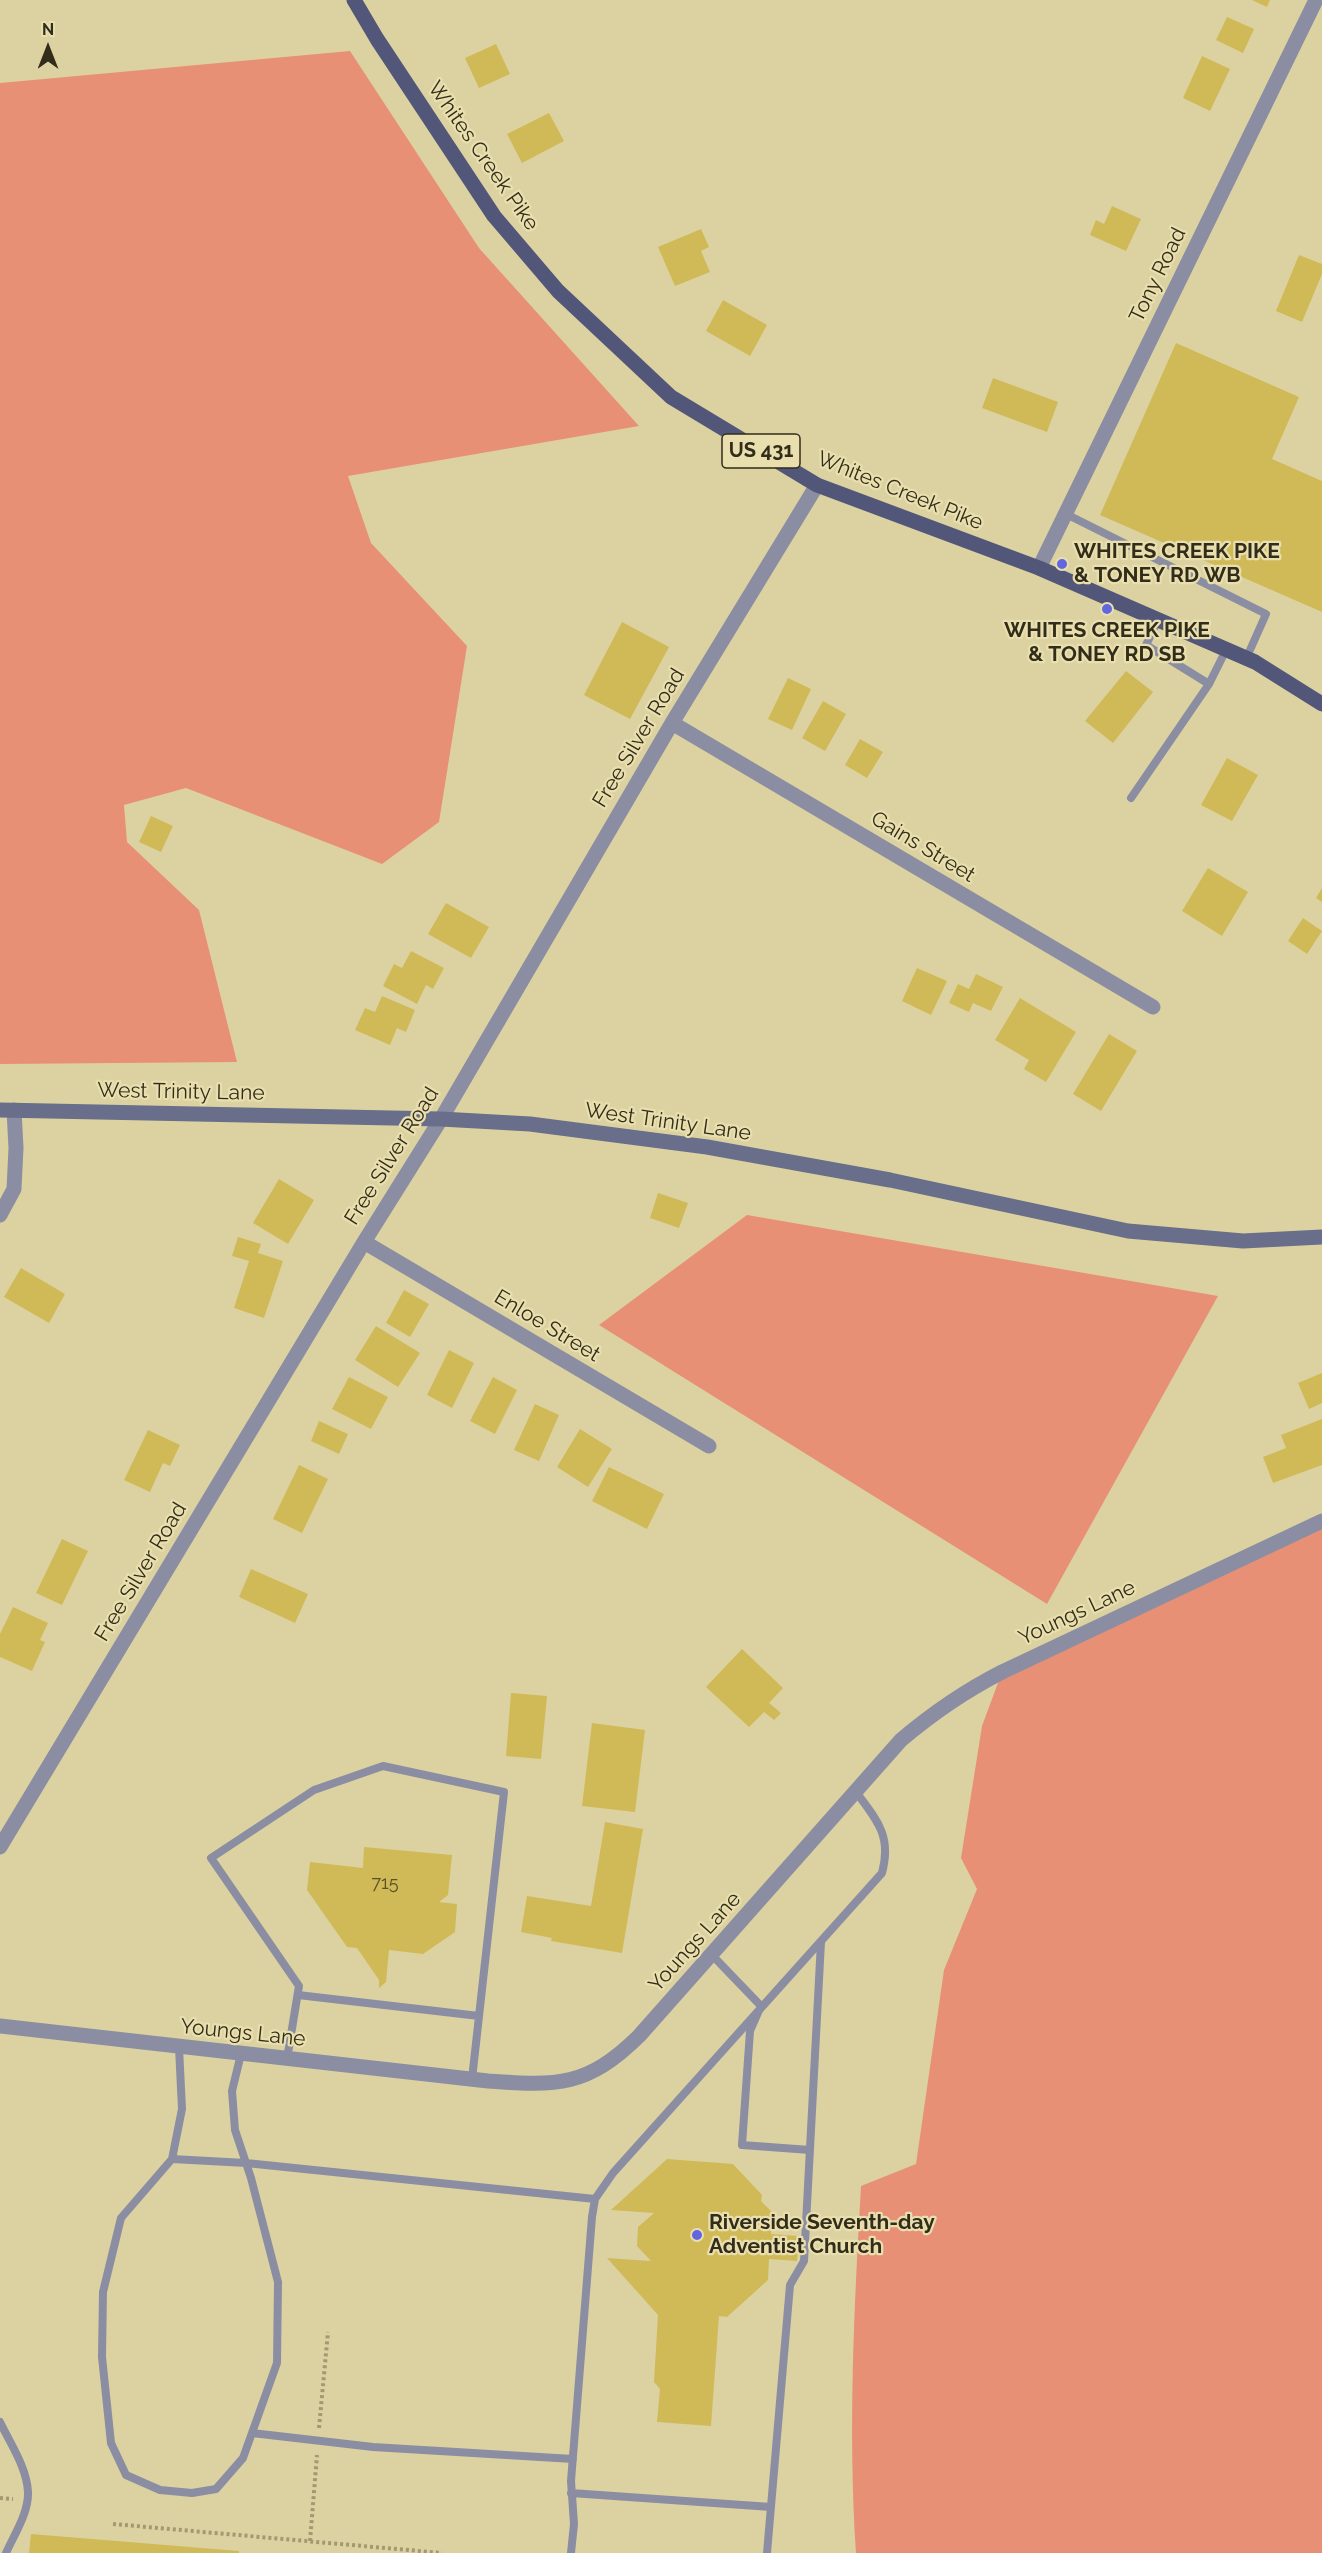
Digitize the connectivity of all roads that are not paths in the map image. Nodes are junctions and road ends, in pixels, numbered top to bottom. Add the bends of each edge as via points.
1 (354, 0) edge
2 (1316, 0) edge
3 (817, 484) junction
4 (1065, 514) junction
5 (1039, 568) junction
6 (1158, 620) junction
7 (1226, 650) junction
8 (1246, 659) junction
9 (1209, 684) junction
10 (1322, 704) edge
11 (672, 723) junction
12 (1131, 798) dead end
13 (1153, 1006) dead end
14 (7, 1110) edge
15 (441, 1119) junction
16 (0, 1215) edge
17 (1322, 1237) edge
18 (364, 1242) junction
19 (709, 1446) dead end
20 (1322, 1521) edge
21 (856, 1792) junction
22 (0, 1847) edge
23 (820, 1942) junction
24 (712, 1955) junction
25 (297, 1995) junction
26 (761, 2006) junction
27 (478, 2016) junction
28 (0, 2026) edge
29 (179, 2047) junction
30 (241, 2054) junction
31 (287, 2059) junction
32 (472, 2079) junction
33 (810, 2150) junction
34 (172, 2159) junction
35 (246, 2163) junction
36 (595, 2199) junction
37 (0, 2422) edge
38 (252, 2433) junction
39 (573, 2459) junction
40 (571, 2493) junction
41 (771, 2507) junction
42 (6, 2553) edge
43 (571, 2553) edge
44 (767, 2553) edge

1 - 3 main road, Whites Creek Pike / US 431 via 494,216 558,291 671,397
2 - 4 street, Tony Road
3 - 5 main road, Whites Creek Pike / US 431
3 - 11 street, Free Silver Road
4 - 5 street, Tony Road
4 - 8 lane via 1266,614
5 - 6 main road, Whites Creek Pike / US 431
6 - 7 main road, Whites Creek Pike / US 431
6 - 9 lane via 1146,645
7 - 8 main road, Whites Creek Pike / US 431
7 - 9 lane
8 - 10 main road, Whites Creek Pike / US 431
9 - 12 lane
11 - 13 street, Gains Street
11 - 15 street, Free Silver Road
14 - 15 main road, West Trinity Lane
14 - 16 street via 16,1148 14,1189
15 - 17 main road, West Trinity Lane via 530,1124 707,1147 890,1180 1128,1231 1243,1241
15 - 18 street, Free Silver Road
18 - 19 street, Enloe Street
18 - 22 street, Free Silver Road
20 - 21 street, Youngs Lane via 963,1692 901,1740
21 - 23 lane via 878,1822 885,1838 886,1857 882,1873
21 - 24 street, Youngs Lane
23 - 26 lane
23 - 33 lane
24 - 26 lane
24 - 32 street, Youngs Lane via 639,2036 617,2058 594,2073 539,2085
25 - 27 lane
25 - 27 lane via 299,1986 211,1858 314,1790 383,1766 504,1792
25 - 31 lane
26 - 33 lane via 750,2031 742,2145
26 - 36 lane via 613,2173
27 - 32 lane
28 - 29 street, Youngs Lane
29 - 30 street, Youngs Lane
29 - 34 lane via 182,2109
30 - 31 street, Youngs Lane
30 - 35 lane via 232,2091 235,2130
31 - 32 street, Youngs Lane
33 - 41 lane via 804,2260 790,2285
34 - 35 lane
34 - 38 lane via 121,2218 103,2292 102,2357 111,2443 126,2475 160,2490 192,2493 216,2489 243,2458
35 - 36 lane
35 - 38 lane via 278,2282 277,2363
36 - 39 lane
37 - 42 lane via 25,2475 28,2492 26,2508
38 - 39 lane via 373,2447
39 - 40 lane
40 - 41 lane
40 - 43 lane
41 - 44 lane

